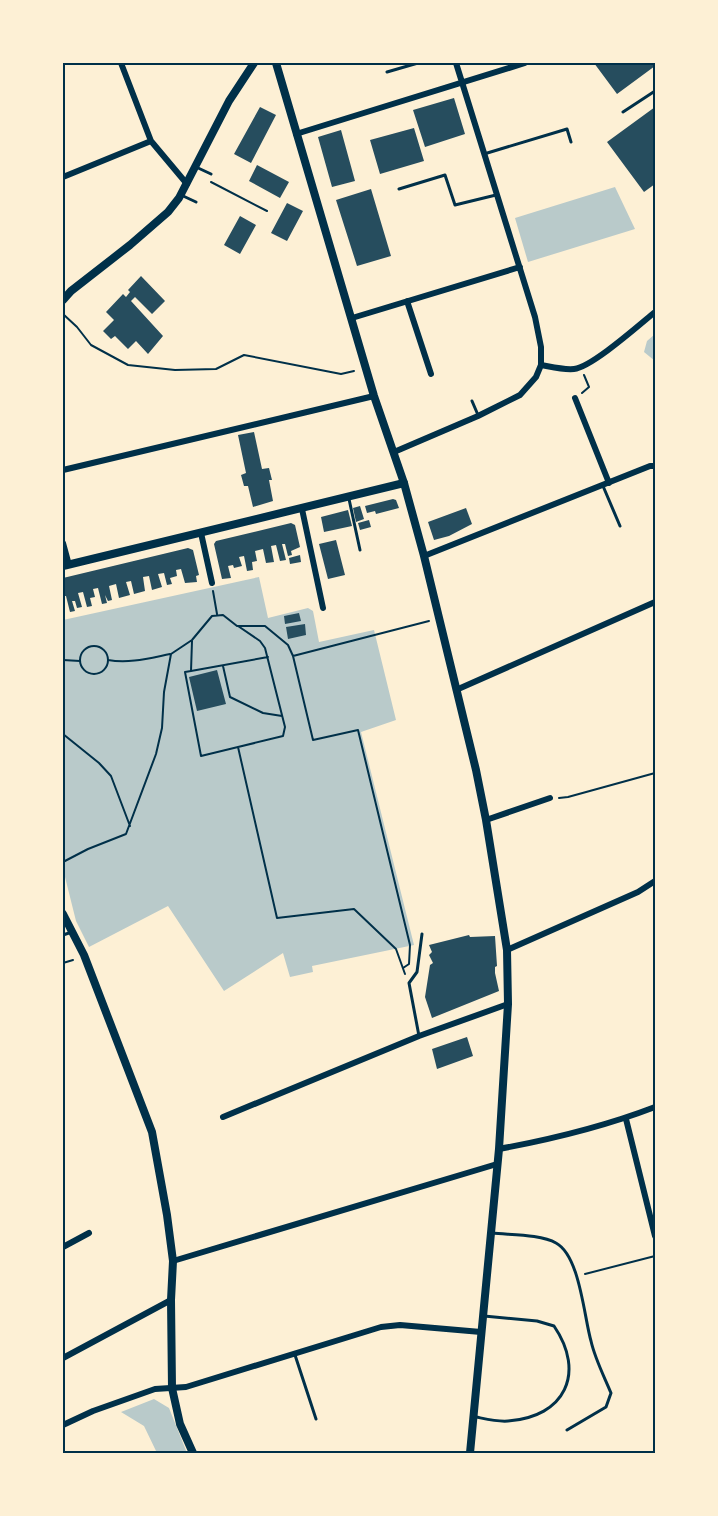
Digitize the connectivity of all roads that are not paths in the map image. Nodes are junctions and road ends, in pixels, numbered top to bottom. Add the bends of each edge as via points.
1 (121, 63) edge
2 (254, 63) edge
3 (276, 63) edge
4 (418, 63) edge
5 (456, 63) edge
6 (525, 63) edge
7 (387, 72) dead end
8 (462, 82) junction
9 (655, 91) edge
10 (623, 112) dead end
11 (296, 134) junction
12 (151, 141) junction
13 (570, 142) dead end
14 (483, 154) junction
15 (196, 167) junction
16 (211, 174) dead end
17 (63, 177) edge
18 (187, 184) junction
19 (399, 189) dead end
20 (182, 195) junction
21 (496, 195) junction
22 (196, 202) dead end
23 (520, 267) junction
24 (63, 300) edge
25 (407, 301) junction
26 (655, 312) edge
27 (352, 318) junction
28 (541, 365) junction
29 (431, 374) dead end
30 (375, 396) junction
31 (575, 399) road end
32 (472, 401) dead end
33 (478, 416) junction
34 (394, 452) junction
35 (655, 466) edge
36 (63, 470) edge
37 (404, 483) junction
38 (606, 484) junction
39 (349, 497) junction
40 (302, 509) junction
41 (620, 526) dead end
42 (201, 533) junction
43 (63, 543) edge
44 (360, 550) dead end
45 (424, 556) junction
46 (66, 565) edge
47 (212, 583) road end
48 (655, 602) edge
49 (323, 608) dead end
50 (456, 690) junction
51 (550, 798) road end
52 (486, 820) junction
53 (655, 881) edge
54 (63, 914) edge
55 (72, 932) junction
56 (422, 934) dead end
57 (63, 935) edge
58 (507, 950) junction
59 (508, 1004) junction
60 (419, 1036) junction
61 (655, 1107) edge
62 (223, 1117) dead end
63 (626, 1119) junction
64 (499, 1149) junction
65 (497, 1164) junction
66 (89, 1233) dead end
67 (490, 1233) junction
68 (655, 1236) edge
69 (63, 1247) edge
70 (173, 1261) junction
71 (171, 1300) junction
72 (483, 1316) junction
73 (481, 1332) junction
74 (295, 1355) junction
75 (63, 1358) edge
76 (172, 1388) junction
77 (472, 1417) junction
78 (316, 1419) dead end
79 (63, 1425) edge
80 (567, 1430) dead end
81 (193, 1453) edge
82 (470, 1453) edge

1 - 12 street
2 - 15 street via 229,101
3 - 11 street
4 - 7 lane
5 - 8 street
6 - 8 street
8 - 11 street
8 - 14 street
9 - 10 lane
11 - 27 street
12 - 17 street
12 - 18 street
13 - 14 lane via 567,129
14 - 21 street
15 - 16 lane
15 - 18 street
18 - 20 street
19 - 21 lane via 446,175 455,205
20 - 22 lane
20 - 24 street via 156,223
21 - 23 street
23 - 25 street
23 - 28 street via 535,316
25 - 27 street
25 - 29 street
26 - 28 street via 576,369
27 - 30 street
28 - 33 street via 520,395
30 - 34 street
30 - 36 street
31 - 38 street
32 - 33 lane
33 - 34 street
34 - 37 street
35 - 38 street
37 - 39 main road
37 - 45 main road
38 - 41 lane
38 - 45 street
39 - 40 main road
39 - 44 lane
40 - 42 main road
40 - 49 street
42 - 46 main road
42 - 47 street
43 - 46 street
45 - 50 main road
48 - 50 street
50 - 52 main road
51 - 52 street
52 - 58 main road
53 - 58 street
54 - 55 street
55 - 57 lane
55 - 70 street via 152,1132
56 - 60 lane via 417,972 409,982
58 - 59 main road
59 - 60 street
59 - 64 main road
60 - 62 street
61 - 63 street
63 - 64 street via 562,1138
63 - 68 street
64 - 65 main road
65 - 67 main road
65 - 70 street
66 - 69 street
67 - 72 main road
67 - 80 lane via 553,1241 563,1248 577,1277 591,1342 611,1393 606,1407
70 - 71 street
71 - 75 street
71 - 76 street
72 - 73 main road
72 - 77 lane via 555,1326 570,1361 570,1377 558,1399 526,1418 506,1422
73 - 74 street via 381,1327
73 - 77 main road
74 - 76 street via 186,1388
74 - 78 lane
76 - 79 street via 155,1389
76 - 81 street via 180,1424
77 - 82 main road

